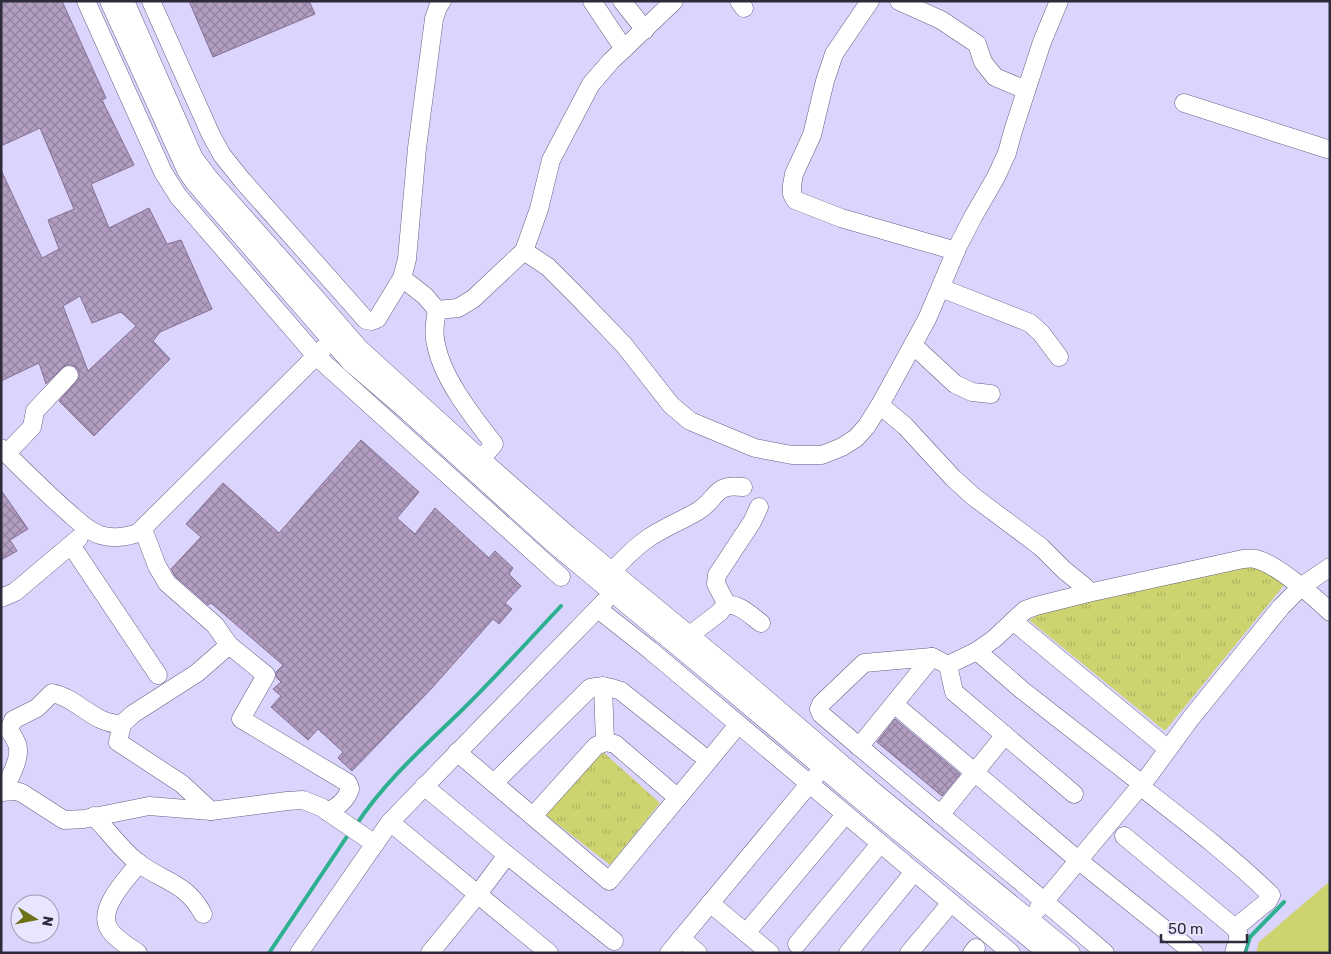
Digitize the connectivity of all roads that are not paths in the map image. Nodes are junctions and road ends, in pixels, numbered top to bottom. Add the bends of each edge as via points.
1 (86, 1) edge
2 (151, 1) edge
3 (442, 1) edge
4 (592, 1) edge
5 (622, 1) edge
6 (674, 1) edge
7 (870, 1) edge
8 (898, 1) edge
9 (1059, 1) edge
10 (120, 3) edge
11 (645, 30) junction
12 (624, 49) junction
13 (1026, 90) junction
14 (1184, 102) dead end
15 (1330, 150) edge
16 (524, 250) junction
17 (956, 252) junction
18 (402, 278) junction
19 (941, 288) junction
20 (437, 310) junction
21 (337, 335) junction
22 (913, 345) junction
23 (316, 356) junction
24 (1058, 357) dead end
25 (69, 375) dead end
26 (990, 394) dead end
27 (880, 405) junction
28 (4, 450) edge
29 (481, 459) junction
30 (743, 487) dead end
31 (759, 507) dead end
32 (143, 529) junction
33 (88, 530) junction
34 (71, 545) junction
35 (1330, 567) edge
36 (560, 577) dead end
37 (613, 582) junction
38 (1301, 587) junction
39 (1088, 593) junction
40 (1, 598) edge
41 (725, 605) junction
42 (598, 609) junction
43 (1330, 612) edge
44 (1013, 621) junction
45 (761, 623) dead end
46 (690, 635) junction
47 (229, 644) junction
48 (977, 651) junction
49 (940, 661) junction
50 (158, 675) dead end
51 (603, 686) junction
52 (894, 704) junction
53 (122, 724) junction
54 (738, 725) junction
55 (1005, 735) junction
56 (605, 742) junction
57 (859, 748) junction
58 (1168, 750) junction
59 (457, 752) junction
60 (699, 753) dead end
61 (822, 769) junction
62 (974, 772) junction
63 (494, 783) junction
64 (808, 784) junction
65 (1141, 785) junction
66 (424, 786) junction
67 (1, 792) edge
68 (1074, 794) dead end
69 (678, 798) junction
70 (211, 810) junction
71 (332, 815) junction
72 (845, 815) junction
73 (940, 815) junction
74 (94, 816) junction
75 (533, 816) junction
76 (390, 822) junction
77 (1124, 836) dead end
78 (371, 842) junction
79 (880, 844) junction
80 (506, 855) junction
81 (1078, 860) junction
82 (139, 863) junction
83 (914, 872) junction
84 (478, 894) junction
85 (1045, 901) junction
86 (710, 903) junction
87 (950, 903) junction
88 (203, 914) dead end
89 (1025, 924) junction
90 (1235, 928) junction
91 (746, 934) junction
92 (681, 938) junction
93 (614, 941) dead end
94 (796, 944) dead end
95 (548, 952) edge
96 (138, 953) edge
97 (300, 953) edge
98 (430, 953) edge
99 (669, 953) edge
100 (698, 953) edge
101 (770, 953) edge
102 (848, 953) edge
103 (909, 953) edge
104 (1011, 953) edge
105 (1047, 953) edge
106 (1071, 953) edge
107 (1105, 953) edge
108 (1194, 953) edge
109 (1234, 953) edge

1 - 23 street via 163,172 178,196
2 - 18 street via 222,155 366,320 377,319
3 - 18 street via 434,19 417,148 408,259
4 - 12 street
5 - 11 street
6 - 11 street
7 - 17 street via 834,54 812,135 794,174 792,194 795,200 841,218
8 - 13 street via 941,20 977,44 983,62 995,77
9 - 13 street
10 - 21 street via 186,170
11 - 12 street
12 - 16 street via 591,84 551,160 539,209
13 - 17 street via 1007,153
14 - 15 street
16 - 20 street via 473,299 458,308
16 - 27 street via 548,267 624,345 670,405 690,421 718,434 755,448 792,455 822,455 842,448 856,438
17 - 19 street
18 - 20 street
19 - 22 street
19 - 24 street via 1030,323
20 - 29 street via 434,326 440,361 459,395 494,444
21 - 23 street
21 - 29 street via 359,348
21 - 37 street via 351,363 556,546
22 - 26 street via 955,384 972,392
22 - 27 street
23 - 32 street
23 - 36 street
25 - 28 street via 35,411 32,427
27 - 39 street via 914,434 974,497 1041,547
28 - 33 street
29 - 37 street
30 - 37 street via 730,485 721,489 701,510 647,539
31 - 41 street via 717,575 716,584
32 - 33 street via 127,537 101,536
32 - 47 street via 167,583 215,624
33 - 34 street
34 - 40 street via 15,592
34 - 50 street
35 - 38 street
37 - 42 street
37 - 46 street
37 - 61 street via 718,680
38 - 39 street via 1268,564 1243,559
38 - 43 street
38 - 58 street via 1281,607
39 - 44 street via 1025,610
41 - 45 street via 738,606
41 - 46 street
42 - 54 street
42 - 59 street
44 - 48 street
44 - 58 street
46 - 89 street
47 - 53 street via 197,674
47 - 71 street via 266,675 241,719 348,783 348,797
48 - 49 street
48 - 65 street
49 - 52 street
49 - 55 street via 954,692
49 - 57 street via 864,663 821,704 821,714
51 - 56 street
51 - 60 street via 620,691
51 - 63 street via 590,688
52 - 57 street
52 - 62 street
53 - 67 street via 99,720 62,695 52,693 37,708 13,720 9,730 18,752 10,779
53 - 70 street via 118,742 182,784
54 - 64 street
54 - 69 street
55 - 62 street
55 - 68 street
56 - 69 street via 615,744
56 - 75 street via 596,746
57 - 73 street
58 - 65 street
59 - 63 street
59 - 66 street
61 - 64 street
61 - 89 street via 943,869
62 - 73 street
62 - 81 street
63 - 75 street
64 - 72 street
64 - 86 street
65 - 81 street
65 - 90 street via 1271,895
66 - 76 street
66 - 80 street
67 - 74 street via 22,793 64,820
69 - 75 street via 609,881
70 - 71 street via 302,800
70 - 74 street via 149,806
71 - 78 street
72 - 79 street
72 - 91 street
73 - 85 street
74 - 82 street
76 - 78 street
76 - 84 street
77 - 90 street
78 - 97 street
79 - 83 street
79 - 94 street
80 - 84 street
80 - 93 street
81 - 85 street
81 - 108 street
82 - 88 street via 186,891
82 - 96 street via 106,910 107,924 117,938
83 - 87 street
83 - 102 street
84 - 95 street
84 - 98 street
85 - 89 street
85 - 107 street
86 - 91 street
86 - 92 street
87 - 103 street
87 - 104 street
89 - 105 street
89 - 106 street
90 - 109 street via 1239,936
91 - 101 street
92 - 99 street
92 - 100 street

